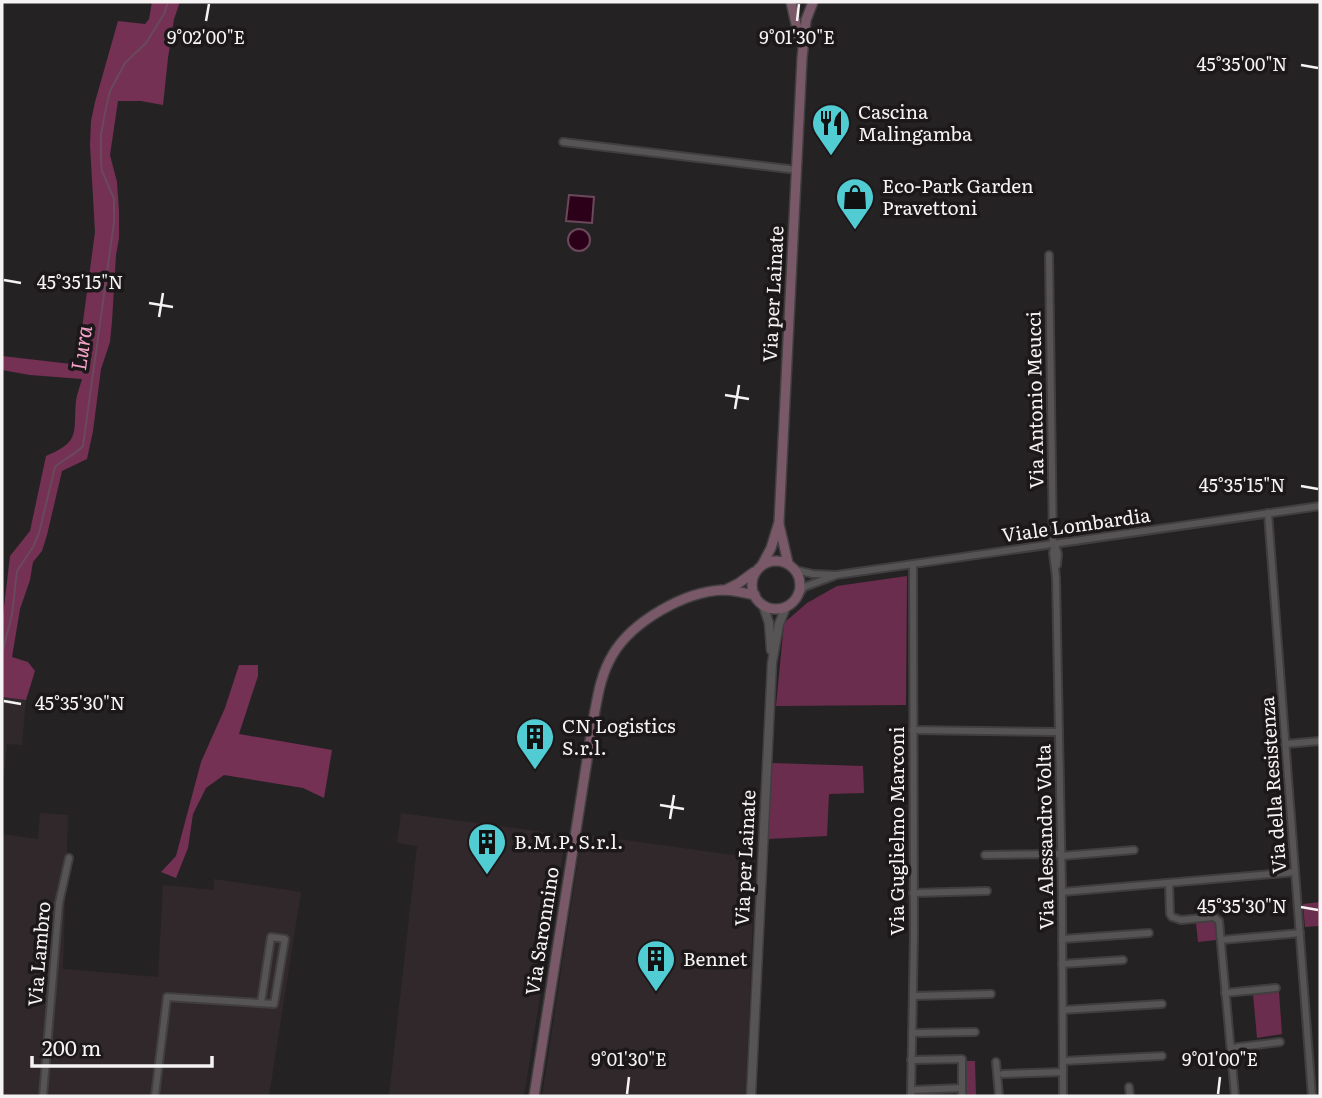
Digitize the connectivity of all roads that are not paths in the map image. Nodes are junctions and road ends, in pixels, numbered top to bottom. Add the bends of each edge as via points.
1 (791, 2) edge
2 (813, 2) edge
3 (802, 58) junction
4 (563, 142) dead end
5 (797, 170) junction
6 (1049, 255) dead end
7 (1320, 506) edge
8 (1268, 513) junction
9 (779, 522) junction
10 (1054, 545) junction
11 (913, 565) junction
12 (792, 567) junction
13 (759, 568) junction
14 (836, 575) junction
15 (723, 590) junction
16 (755, 595) junction
17 (796, 599) junction
18 (763, 605) junction
19 (786, 607) junction
20 (772, 663) junction
21 (913, 730) junction
22 (1059, 732) junction
23 (1320, 741) edge
24 (1286, 744) junction
25 (1133, 850) dead end
26 (985, 855) dead end
27 (1061, 855) junction
28 (69, 858) dead end
29 (1295, 872) junction
30 (1169, 883) junction
31 (987, 891) dead end
32 (913, 892) junction
33 (1062, 892) junction
34 (1149, 933) dead end
35 (1300, 933) junction
36 (1062, 939) junction
37 (1221, 940) junction
38 (1123, 960) dead end
39 (1062, 964) junction
40 (1276, 988) dead end
41 (1226, 993) junction
42 (991, 994) dead end
43 (913, 996) junction
44 (261, 1003) junction
45 (1162, 1004) dead end
46 (1063, 1010) junction
47 (975, 1032) dead end
48 (912, 1033) junction
49 (1280, 1042) dead end
50 (1231, 1048) junction
51 (1162, 1056) dead end
52 (911, 1060) junction
53 (1063, 1061) junction
54 (996, 1062) dead end
55 (1063, 1072) junction
56 (1003, 1074) dead end
57 (1129, 1087) dead end
58 (962, 1088) junction
59 (911, 1093) edge
60 (43, 1096) edge
61 (155, 1096) edge
62 (534, 1096) edge
63 (751, 1096) edge
64 (962, 1096) edge
65 (999, 1096) edge
66 (1063, 1096) edge
67 (1130, 1096) edge
68 (1235, 1096) edge
69 (1312, 1096) edge

1 - 3 main road
2 - 3 main road
3 - 5 main road, Via per Lainate
4 - 5 street
5 - 9 main road, Via per Lainate
6 - 10 street, Via Antonio Meucci
7 - 8 street, Viale Lombardia
8 - 10 street, Viale Lombardia
8 - 24 street, Via della Resistenza
9 - 12 main road, Via per Lainate
9 - 13 main road, Via per Lainate
10 - 11 street, Viale Lombardia
10 - 22 street, Via Alessandro Volta via 1058,554
11 - 14 street, Viale Lombardia
11 - 21 street, Via Guglielmo Marconi
12 - 13 main road via 775,560
12 - 14 street, Viale Lombardia
12 - 17 main road via 801,584
13 - 15 main road, Via Saronnino
13 - 16 main road via 752,582
14 - 17 street, Viale Lombardia via 804,587
15 - 16 main road, Via Saronnino
15 - 62 main road, Via Saronnino via 688,598 645,621 614,652 600,682
16 - 18 main road
17 - 19 main road
18 - 19 main road
18 - 20 street, Via per Lainate
19 - 20 street, Via per Lainate
20 - 63 street, Via per Lainate
21 - 22 street
21 - 32 street, Via Guglielmo Marconi
22 - 27 street, Via Alessandro Volta
23 - 24 street
24 - 29 street, Via della Resistenza
25 - 27 street
26 - 27 street
27 - 33 street, Via Alessandro Volta
28 - 60 street, Via Lambro via 59,903
29 - 30 street
29 - 35 street, Via della Resistenza
30 - 33 street
30 - 37 street via 1172,917 1217,918
31 - 32 street
32 - 43 street, Via Guglielmo Marconi
33 - 36 street, Via Alessandro Volta
34 - 36 street
35 - 37 street
35 - 69 street, Via della Resistenza
36 - 39 street, Via Alessandro Volta
37 - 41 street
38 - 39 street
39 - 46 street, Via Alessandro Volta
40 - 41 street
41 - 50 street
42 - 43 street
43 - 48 street, Via Guglielmo Marconi
44 - 44 street via 274,1004 285,939 271,937
44 - 61 street via 167,997
45 - 46 street
46 - 53 street, Via Alessandro Volta
47 - 48 street
48 - 52 street, Via Guglielmo Marconi
49 - 50 street
50 - 68 street
51 - 53 street
52 - 58 street via 962,1059
52 - 59 street, Via Guglielmo Marconi
53 - 55 street, Via Alessandro Volta
54 - 65 street
55 - 56 street
55 - 66 street, Via Alessandro Volta
57 - 67 street
58 - 59 street
58 - 64 street

